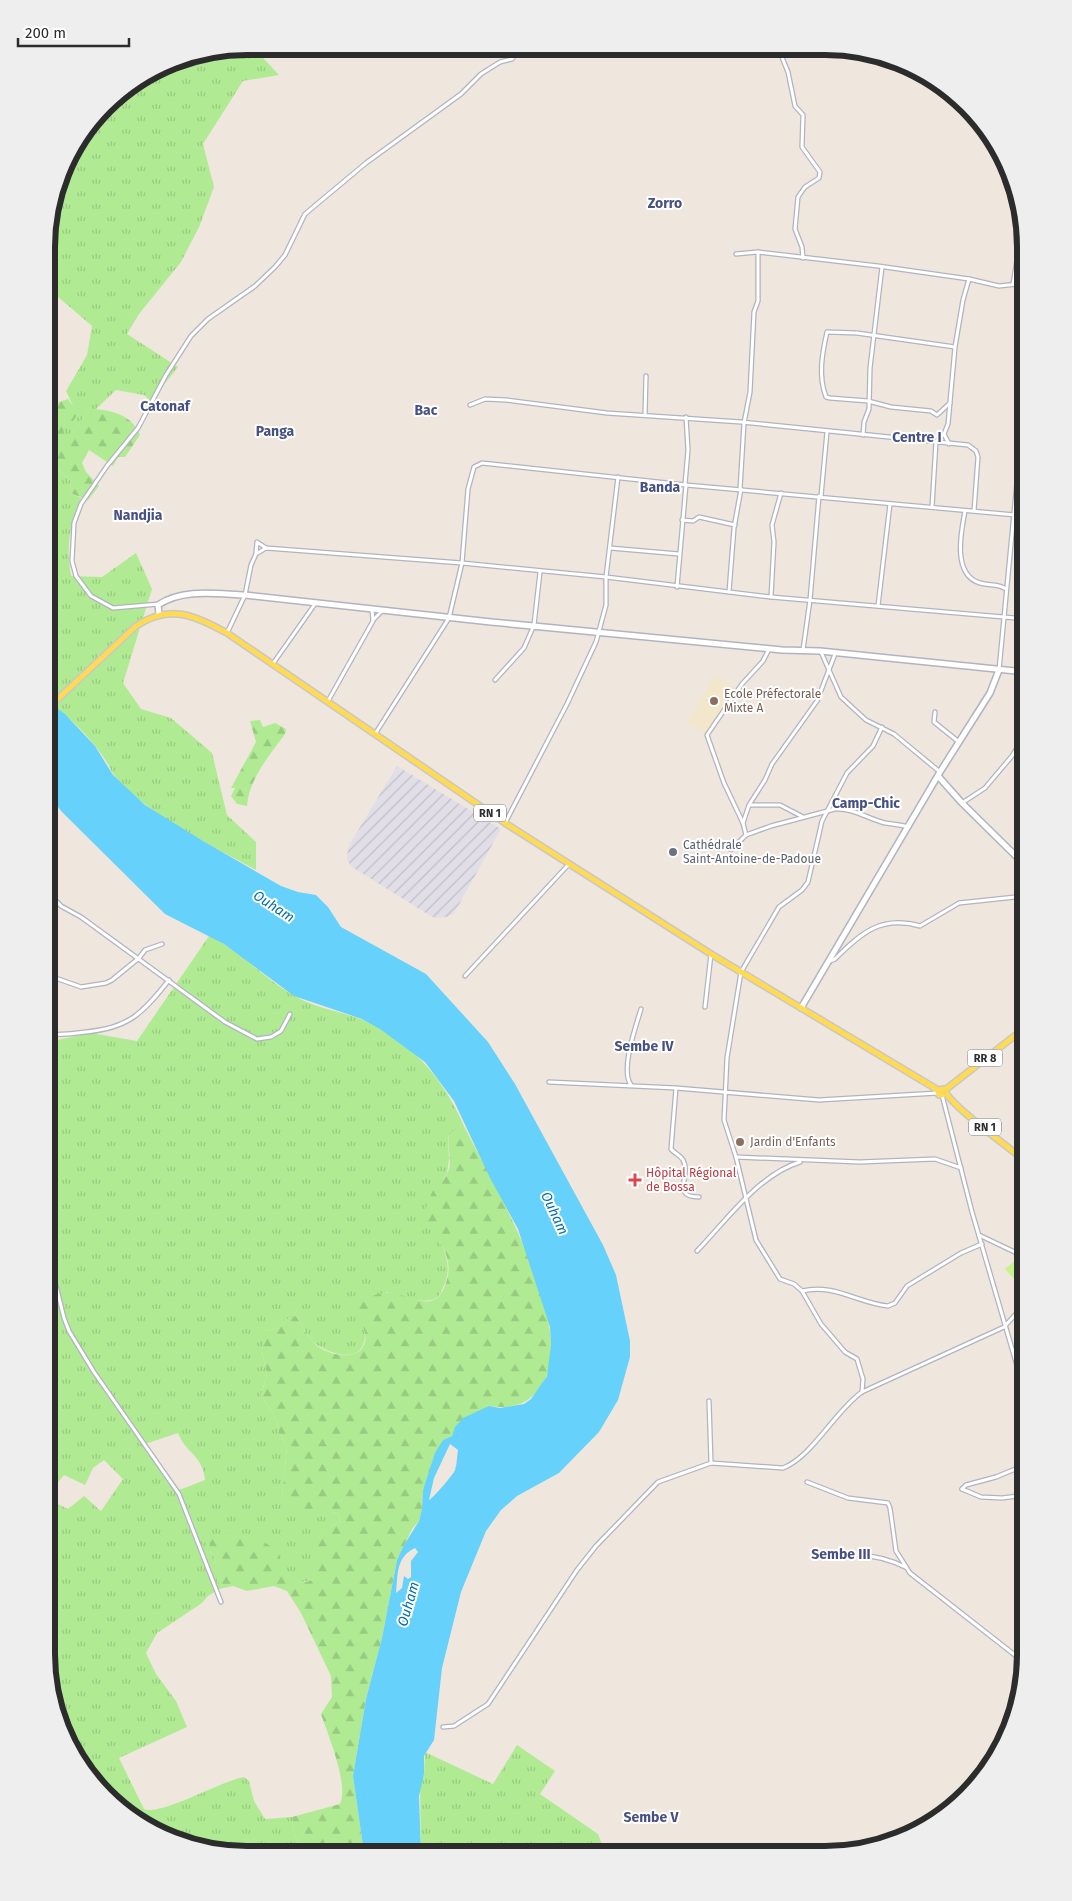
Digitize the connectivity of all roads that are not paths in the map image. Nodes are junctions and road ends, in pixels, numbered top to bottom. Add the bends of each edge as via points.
1 (515, 55) edge
2 (781, 55) edge
3 (758, 252) junction
4 (736, 254) dead end
5 (803, 258) junction
6 (1017, 260) edge
7 (882, 267) junction
8 (969, 279) junction
9 (1013, 284) junction
10 (1017, 284) edge
11 (875, 336) junction
12 (955, 347) junction
13 (646, 376) dead end
14 (868, 401) junction
15 (950, 403) junction
16 (470, 405) dead end
17 (645, 415) junction
18 (686, 418) junction
19 (744, 423) junction
20 (827, 432) junction
21 (944, 434) junction
22 (864, 436) junction
23 (936, 442) junction
24 (950, 445) junction
25 (1017, 468) edge
26 (618, 476) junction
27 (685, 484) junction
28 (741, 489) junction
29 (781, 493) junction
30 (820, 496) junction
31 (890, 504) junction
32 (932, 507) junction
33 (965, 511) junction
34 (974, 511) junction
35 (1013, 514) junction
36 (1017, 515) edge
37 (682, 520) junction
38 (735, 525) junction
39 (266, 548) junction
40 (610, 548) junction
41 (256, 554) junction
42 (679, 554) junction
43 (462, 563) junction
44 (540, 572) junction
45 (606, 577) junction
46 (677, 587) junction
47 (1006, 589) junction
48 (729, 592) junction
49 (245, 595) junction
50 (771, 597) junction
51 (810, 600) junction
52 (160, 604) junction
53 (314, 604) junction
54 (878, 606) junction
55 (372, 610) junction
56 (382, 611) junction
57 (159, 614) junction
58 (1004, 617) junction
59 (449, 618) junction
60 (1017, 618) edge
61 (373, 621) junction
62 (534, 625) junction
63 (227, 632) junction
64 (597, 632) junction
65 (769, 648) junction
66 (802, 651) junction
67 (820, 651) junction
68 (835, 654) junction
69 (272, 665) junction
70 (999, 670) junction
71 (1017, 671) edge
72 (828, 672) junction
73 (495, 680) dead end
74 (328, 701) junction
75 (55, 702) edge
76 (935, 712) dead end
77 (882, 727) junction
78 (375, 734) junction
79 (960, 743) junction
80 (1017, 748) edge
81 (939, 774) junction
82 (962, 803) junction
83 (750, 805) junction
84 (826, 813) junction
85 (804, 817) junction
86 (505, 823) junction
87 (743, 823) junction
88 (909, 828) junction
89 (746, 835) junction
90 (731, 850) dead end
91 (1017, 857) edge
92 (569, 864) junction
93 (1017, 897) edge
94 (55, 899) edge
95 (162, 944) dead end
96 (711, 954) junction
97 (139, 958) junction
98 (829, 961) junction
99 (741, 972) junction
100 (465, 976) dead end
101 (55, 978) edge
102 (169, 980) junction
103 (705, 1007) dead end
104 (801, 1008) junction
105 (641, 1009) dead end
106 (290, 1014) dead end
107 (55, 1033) edge
108 (1017, 1034) edge
109 (549, 1082) dead end
110 (632, 1086) junction
111 (676, 1088) junction
112 (724, 1092) junction
113 (942, 1092) junction
114 (1017, 1154) edge
115 (736, 1157) junction
116 (803, 1161) junction
117 (962, 1168) junction
118 (699, 1197) dead end
119 (745, 1200) junction
120 (979, 1235) junction
121 (982, 1244) junction
122 (697, 1250) dead end
123 (1017, 1253) edge
124 (55, 1281) edge
125 (802, 1291) junction
126 (1017, 1313) edge
127 (1004, 1327) junction
128 (1017, 1367) edge
129 (862, 1392) junction
130 (709, 1401) dead end
131 (711, 1463) junction
132 (1017, 1469) edge
133 (807, 1482) dead end
134 (1017, 1496) edge
135 (860, 1556) dead end
136 (906, 1567) junction
137 (221, 1602) dead end
138 (1017, 1657) edge
139 (443, 1727) dead end

1 - 52 street via 481,74 461,94 366,163 305,214 285,254 274,267 191,336 138,428 81,504 74,523 72,561 76,576 91,596 113,608
2 - 5 street via 795,106 803,115 802,147 820,172 798,197 795,229
3 - 4 street
3 - 5 street
3 - 19 street via 758,301 754,312 750,392
5 - 7 street
6 - 9 street
7 - 8 street
7 - 11 street
8 - 9 street via 999,286
8 - 12 street
9 - 10 street
11 - 12 street
11 - 14 street
11 - 14 street via 827,332 821,366 821,385 826,397
12 - 15 street
13 - 17 street
14 - 15 street via 930,411 937,415
14 - 22 street
15 - 21 street
16 - 17 street via 485,399 506,400
17 - 18 street
18 - 19 street
18 - 27 street
19 - 20 street
19 - 28 street
20 - 22 street
20 - 30 street
21 - 23 street
21 - 24 street
22 - 23 street
23 - 24 street
23 - 32 street
24 - 34 street via 976,450
25 - 35 street
26 - 27 street
26 - 40 street
26 - 43 street via 482,463 474,467 468,489
27 - 28 street
27 - 37 street
28 - 29 street
28 - 38 street
29 - 30 street
29 - 50 street via 772,525
30 - 31 street
30 - 51 street
31 - 32 street
31 - 54 street
32 - 33 street
33 - 34 street
33 - 47 street via 959,555 969,577 979,583 1000,585
34 - 35 street
35 - 36 street
35 - 47 street
37 - 38 street via 693,521 699,517
37 - 42 street
38 - 48 street
39 - 41 street
39 - 41 street via 258,542
39 - 43 street
40 - 42 street
40 - 45 street
41 - 49 street
42 - 46 street
43 - 44 street
43 - 59 street
44 - 45 street
44 - 62 street
45 - 46 street
45 - 64 street via 606,605
46 - 48 street
47 - 58 street
48 - 50 street
49 - 52 street via 189,595
49 - 53 street
49 - 63 street
50 - 51 street
51 - 54 street
51 - 66 street
52 - 57 street via 157,608
53 - 55 street
53 - 69 street
54 - 58 street
55 - 56 street
55 - 61 street
56 - 59 street
56 - 61 street
57 - 63 main road, RN 1 via 189,616
57 - 75 main road, RN 1 via 136,626
58 - 60 street
58 - 70 street
59 - 62 street
59 - 78 street
61 - 74 street
62 - 64 street
62 - 73 street via 524,648
63 - 69 main road, RN 1
64 - 65 street
64 - 86 street via 592,654
65 - 66 street
65 - 87 street via 763,661 742,684 707,736
66 - 67 street
67 - 68 street
67 - 72 street
68 - 70 street
68 - 72 street
69 - 74 main road, RN 1
70 - 71 street
70 - 79 street via 990,694
72 - 77 street via 841,697 866,720
72 - 83 street via 818,701 772,764
74 - 78 main road, RN 1
76 - 79 street via 934,722
77 - 81 street
77 - 84 street via 874,746 847,773
78 - 86 main road, RN 1
79 - 81 street
80 - 82 street via 984,788
81 - 82 street
81 - 88 street
82 - 91 street
83 - 85 street via 780,805
83 - 87 street
84 - 85 street
84 - 88 street via 843,808
84 - 99 street via 808,882 779,906
85 - 89 street
86 - 92 main road, RN 1
87 - 89 street
88 - 98 street
89 - 90 street
92 - 96 main road, RN 1
92 - 100 street
93 - 98 street via 959,903 920,926 903,921 884,924 858,935
94 - 97 street
95 - 97 street via 144,950
96 - 99 main road, RN 1
96 - 103 street
97 - 101 street via 106,983 81,986
97 - 102 street
98 - 104 street
99 - 104 main road, RN 1
99 - 112 street
102 - 106 street via 226,1022 257,1039 271,1037 281,1031
102 - 107 street via 128,1023 107,1030
104 - 113 main road, RN 1
105 - 110 street via 629,1052 628,1081
108 - 113 main road, RR 8
109 - 110 street
110 - 111 street
111 - 112 street
111 - 118 street via 671,1150 684,1161 685,1193
112 - 113 street via 819,1100
112 - 115 street via 724,1120
113 - 114 main road, RN 1
113 - 117 street
115 - 116 street
115 - 119 street
116 - 117 street via 934,1159
116 - 119 street via 760,1185
117 - 120 street
119 - 122 street
119 - 125 street via 752,1228 780,1279
120 - 121 street
120 - 123 street
121 - 125 street via 907,1286 888,1306 829,1289
121 - 127 street
124 - 137 street via 69,1331 179,1494
125 - 129 street via 821,1324 845,1352 857,1359 863,1379
126 - 127 street
127 - 128 street
127 - 129 street
129 - 131 street via 848,1402 804,1453 788,1466
130 - 131 street
131 - 139 street via 674,1475 651,1487 577,1570 488,1704 454,1726
132 - 134 street via 962,1489 981,1497
133 - 136 street via 848,1498 888,1503 896,1550
135 - 136 street via 872,1555
136 - 138 street via 918,1580

